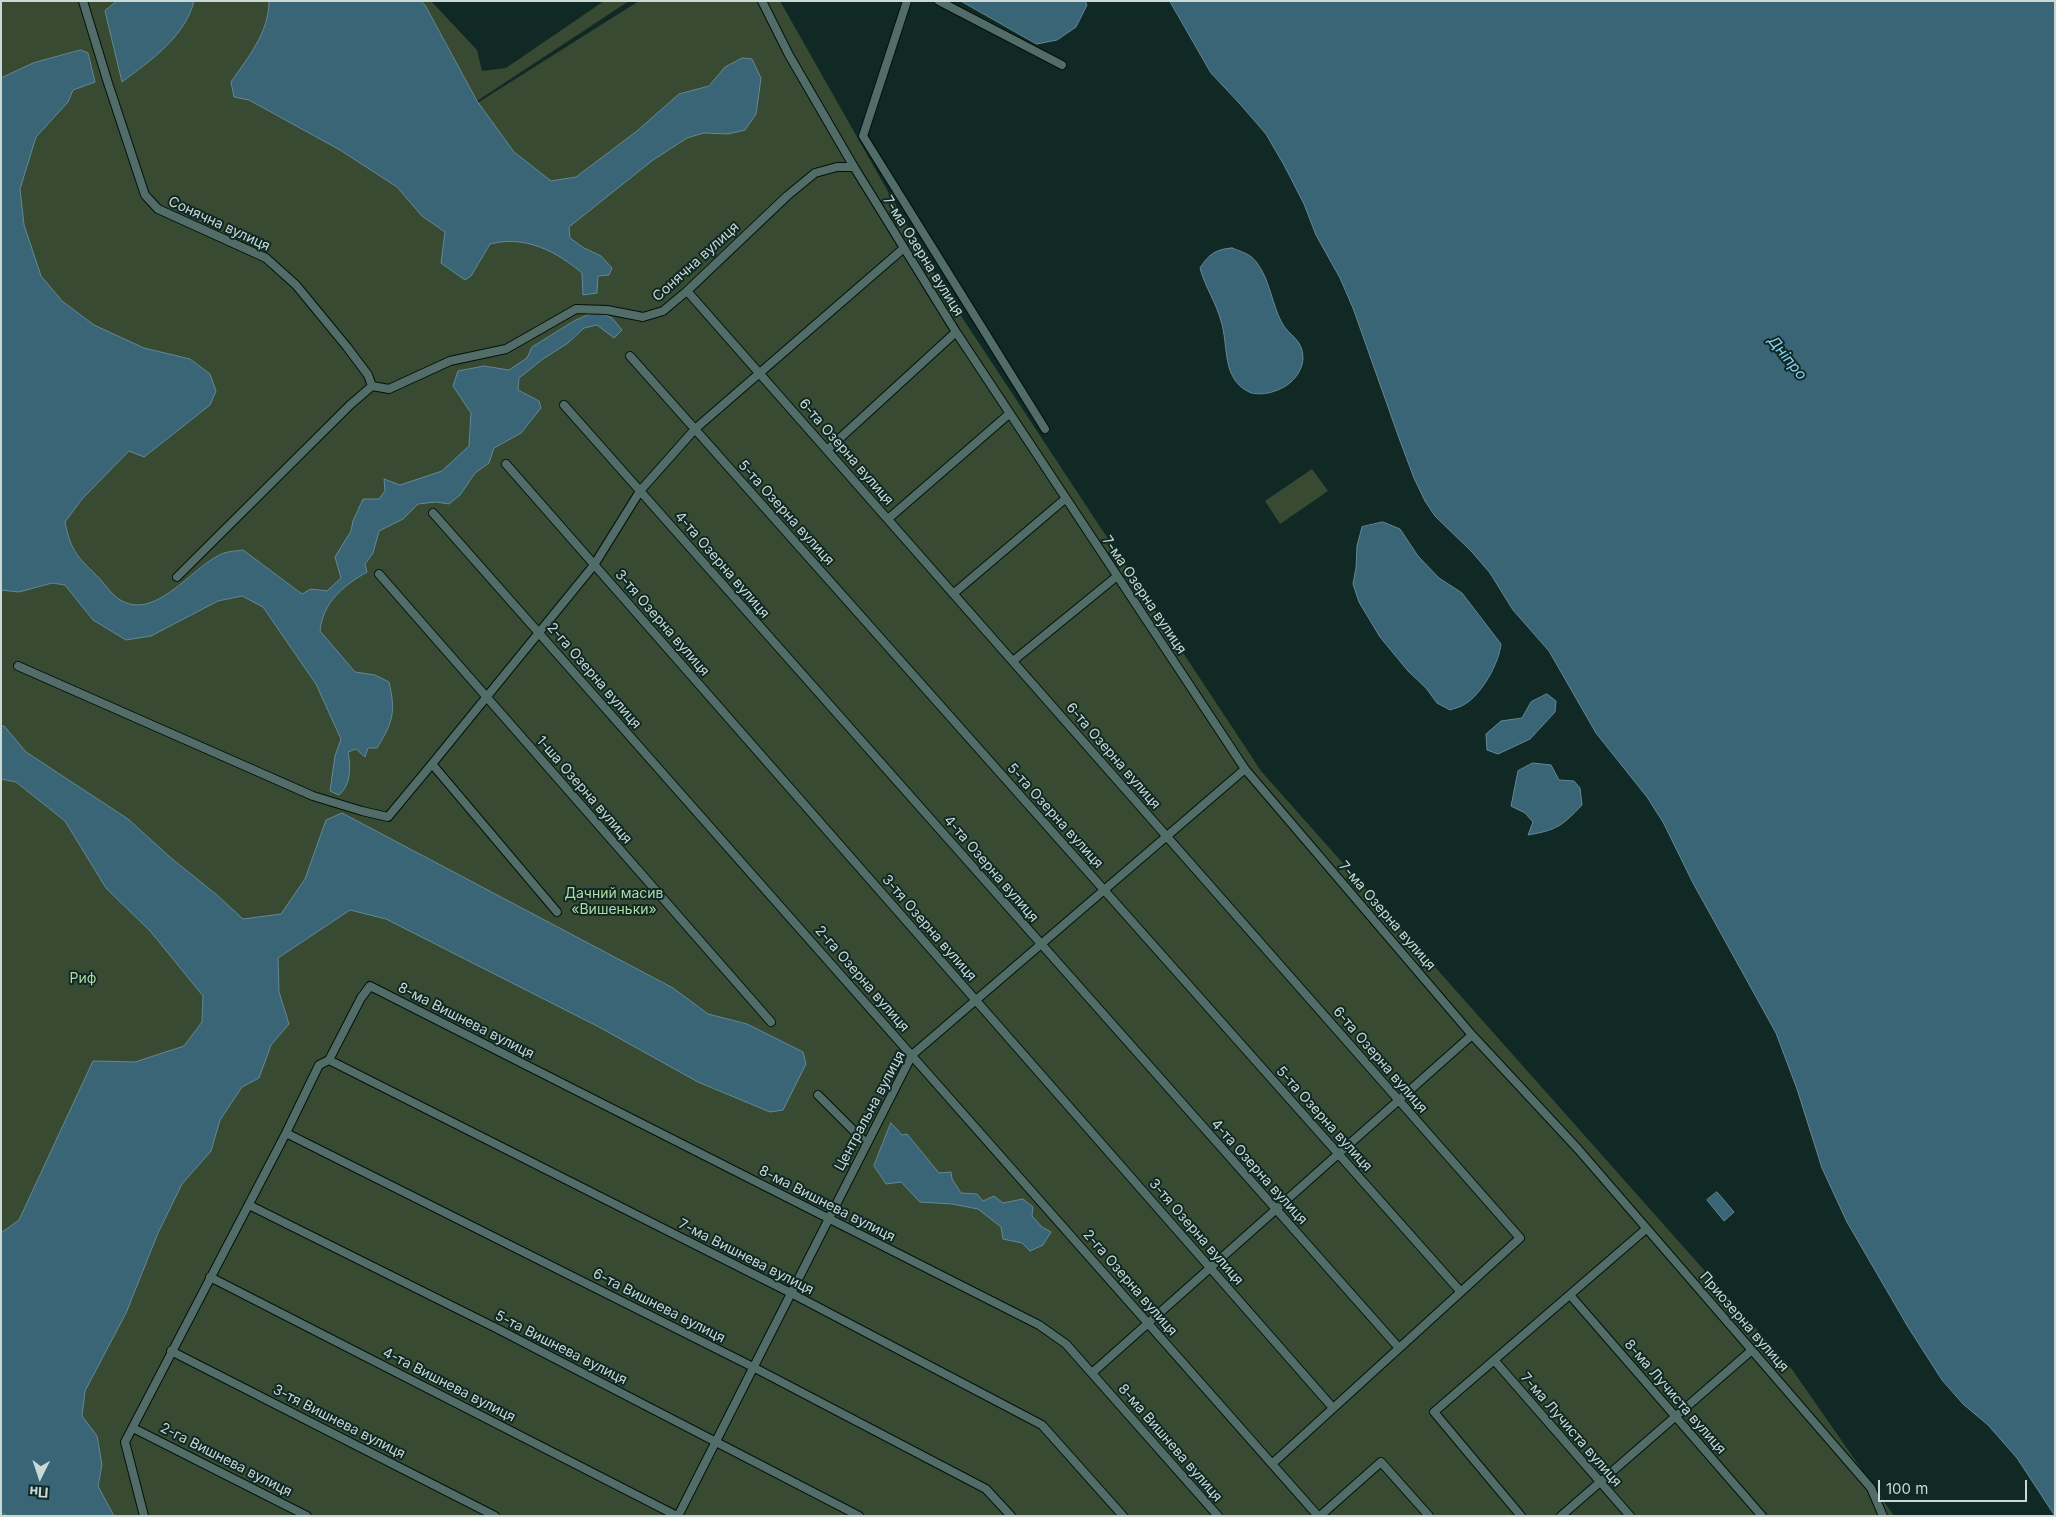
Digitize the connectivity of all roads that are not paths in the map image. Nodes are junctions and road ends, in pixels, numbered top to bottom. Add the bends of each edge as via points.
1 (83, 1) edge
2 (762, 1) edge
3 (907, 1) edge
4 (939, 1) edge
5 (1062, 65) dead end
6 (854, 167) junction
7 (904, 248) junction
8 (687, 291) junction
9 (956, 332) junction
10 (630, 356) dead end
11 (760, 374) junction
12 (372, 386) junction
13 (564, 406) dead end
14 (1009, 414) junction
15 (695, 429) junction
16 (1045, 429) dead end
17 (827, 450) junction
18 (506, 464) dead end
19 (640, 491) junction
20 (1065, 499) junction
21 (432, 513) dead end
22 (888, 519) junction
23 (594, 565) junction
24 (379, 574) dead end
25 (177, 577) dead end
26 (1116, 577) junction
27 (953, 594) junction
28 (538, 632) junction
29 (1013, 661) junction
30 (18, 666) dead end
31 (486, 697) junction
32 (432, 764) junction
33 (1245, 769) junction
34 (1167, 836) junction
35 (1104, 890) junction
36 (558, 912) dead end
37 (1041, 944) junction
38 (976, 1000) junction
39 (771, 1022) dead end
40 (1472, 1035) junction
41 (912, 1055) junction
42 (329, 1060) junction
43 (818, 1095) dead end
44 (1399, 1100) junction
45 (286, 1133) junction
46 (866, 1144) junction
47 (1578, 1150) joint
48 (1338, 1154) junction
49 (249, 1205) junction
50 (1276, 1210) junction
51 (828, 1219) junction
52 (1646, 1229) junction
53 (1211, 1268) junction
54 (210, 1277) junction
55 (1461, 1292) junction
56 (790, 1293) junction
57 (1570, 1295) junction
58 (1149, 1323) junction
59 (1399, 1348) junction
60 (1752, 1350) junction
61 (171, 1351) junction
62 (1494, 1360) junction
63 (753, 1367) junction
64 (1092, 1373) junction
65 (1333, 1408) junction
66 (1675, 1417) junction
67 (133, 1428) junction
68 (716, 1442) junction
69 (1272, 1462) junction
70 (1600, 1482) junction
71 (144, 1516) edge
72 (307, 1516) edge
73 (495, 1516) edge
74 (678, 1516) edge
75 (860, 1516) edge
76 (1011, 1516) edge
77 (1124, 1516) edge
78 (1218, 1516) edge
79 (1319, 1516) edge
80 (1429, 1516) edge
81 (1521, 1516) edge
82 (1561, 1516) edge
83 (1630, 1516) edge
84 (1762, 1516) edge
85 (1883, 1516) edge

1 - 12 street, Сонячна вулиця via 145,195 158,209 266,258 296,285 347,347 368,375
2 - 6 street, 7-ма Озерна вулиця via 789,55
3 - 16 street via 863,136
4 - 5 street
6 - 7 street, 7-ма Озерна вулиця
6 - 8 street, Сонячна вулиця via 837,167 815,173
7 - 9 street, 7-ма Озерна вулиця
7 - 11 street
8 - 11 street, 6-та Озерна вулиця
8 - 12 street, Сонячна вулиця via 663,311 643,316 576,308 506,349 450,361 389,389
9 - 14 street, 7-ма Озерна вулиця
9 - 17 street
10 - 15 street, 5-та Озерна вулиця
11 - 15 street
11 - 17 street, 6-та Озерна вулиця
12 - 25 street
13 - 19 street, 4-та Озерна вулиця
14 - 20 street, 7-ма Озерна вулиця
14 - 22 street
15 - 19 street
15 - 35 street, 5-та Озерна вулиця
17 - 22 street, 6-та Озерна вулиця
18 - 23 street, 3-тя Озерна вулиця
19 - 23 street
19 - 37 street, 4-та Озерна вулиця
20 - 26 street, 7-ма Озерна вулиця
20 - 27 street
21 - 28 street, 2-га Озерна вулиця
22 - 27 street, 6-та Озерна вулиця
23 - 28 street
23 - 38 street, 3-тя Озерна вулиця
24 - 31 street, 1-ша Озерна вулиця
26 - 29 street
26 - 33 street, 7-ма Озерна вулиця
27 - 29 street, 6-та Озерна вулиця
28 - 31 street
28 - 41 street, 2-га Озерна вулиця
29 - 34 street, 6-та Озерна вулиця
30 - 32 street via 313,796 341,805 388,816
31 - 32 street
31 - 39 street, 1-ша Озерна вулиця
32 - 36 street
33 - 34 street, Центральна вулиця
33 - 40 street, 7-ма Озерна вулиця
34 - 35 street, Центральна вулиця
34 - 44 street, 6-та Озерна вулиця
35 - 37 street, Центральна вулиця
35 - 48 street, 5-та Озерна вулиця
37 - 38 street, Центральна вулиця
37 - 50 street, 4-та Озерна вулиця
38 - 41 street, Центральна вулиця
38 - 53 street, 3-тя Озерна вулиця
40 - 44 street
40 - 47 street, 7-ма Озерна вулиця
41 - 46 street, Центральна вулиця
41 - 58 street, 2-га Озерна вулиця
42 - 45 street via 319,1065
42 - 51 street, 8-ма Вишнева вулиця via 370,986
42 - 56 street, 7-ма Вишнева вулиця
43 - 46 street
44 - 48 street
44 - 55 street, 6-та Озерна вулиця via 1520,1238
45 - 49 street
45 - 63 street, 6-та Вишнева вулиця
46 - 51 street, Центральна вулиця
47 - 52 street, Приозерна вулиця
48 - 50 street
48 - 55 street, 5-та Озерна вулиця
49 - 54 street
49 - 68 street, 5-та Вишнева вулиця
50 - 53 street
50 - 59 street, 4-та Озерна вулиця
51 - 56 street, Центральна вулиця
51 - 64 street, 8-ма Вишнева вулиця via 1039,1325 1066,1344
52 - 57 street
52 - 60 street, Приозерна вулиця
53 - 58 street
53 - 65 street, 3-тя Озерна вулиця
54 - 61 street
54 - 74 street, 4-та Вишнева вулиця
55 - 59 street
56 - 63 street, Центральна вулиця
56 - 77 street, 7-ма Вишнева вулиця via 1042,1425
57 - 62 street
57 - 66 street, 8-ма Лучиста вулиця
58 - 64 street
58 - 69 street, 2-га Озерна вулиця
59 - 65 street
60 - 66 street
60 - 85 street, Приозерна вулиця via 1870,1488
61 - 67 street
61 - 73 street, 3-тя Вишнева вулиця
62 - 70 street, 7-ма Лучиста вулиця
62 - 81 street via 1434,1412
63 - 68 street, Центральна вулиця
63 - 76 street, 6-та Вишнева вулиця via 986,1488
64 - 78 street, 8-ма Вишнева вулиця
65 - 69 street
66 - 70 street
66 - 84 street, 8-ма Лучиста вулиця
67 - 71 street via 125,1442
67 - 72 street, 2-га Вишнева вулиця
68 - 74 street, Центральна вулиця
68 - 75 street, 5-та Вишнева вулиця
69 - 79 street, 2-га Озерна вулиця
70 - 82 street
70 - 83 street, 7-ма Лучиста вулиця
79 - 80 street via 1381,1462

